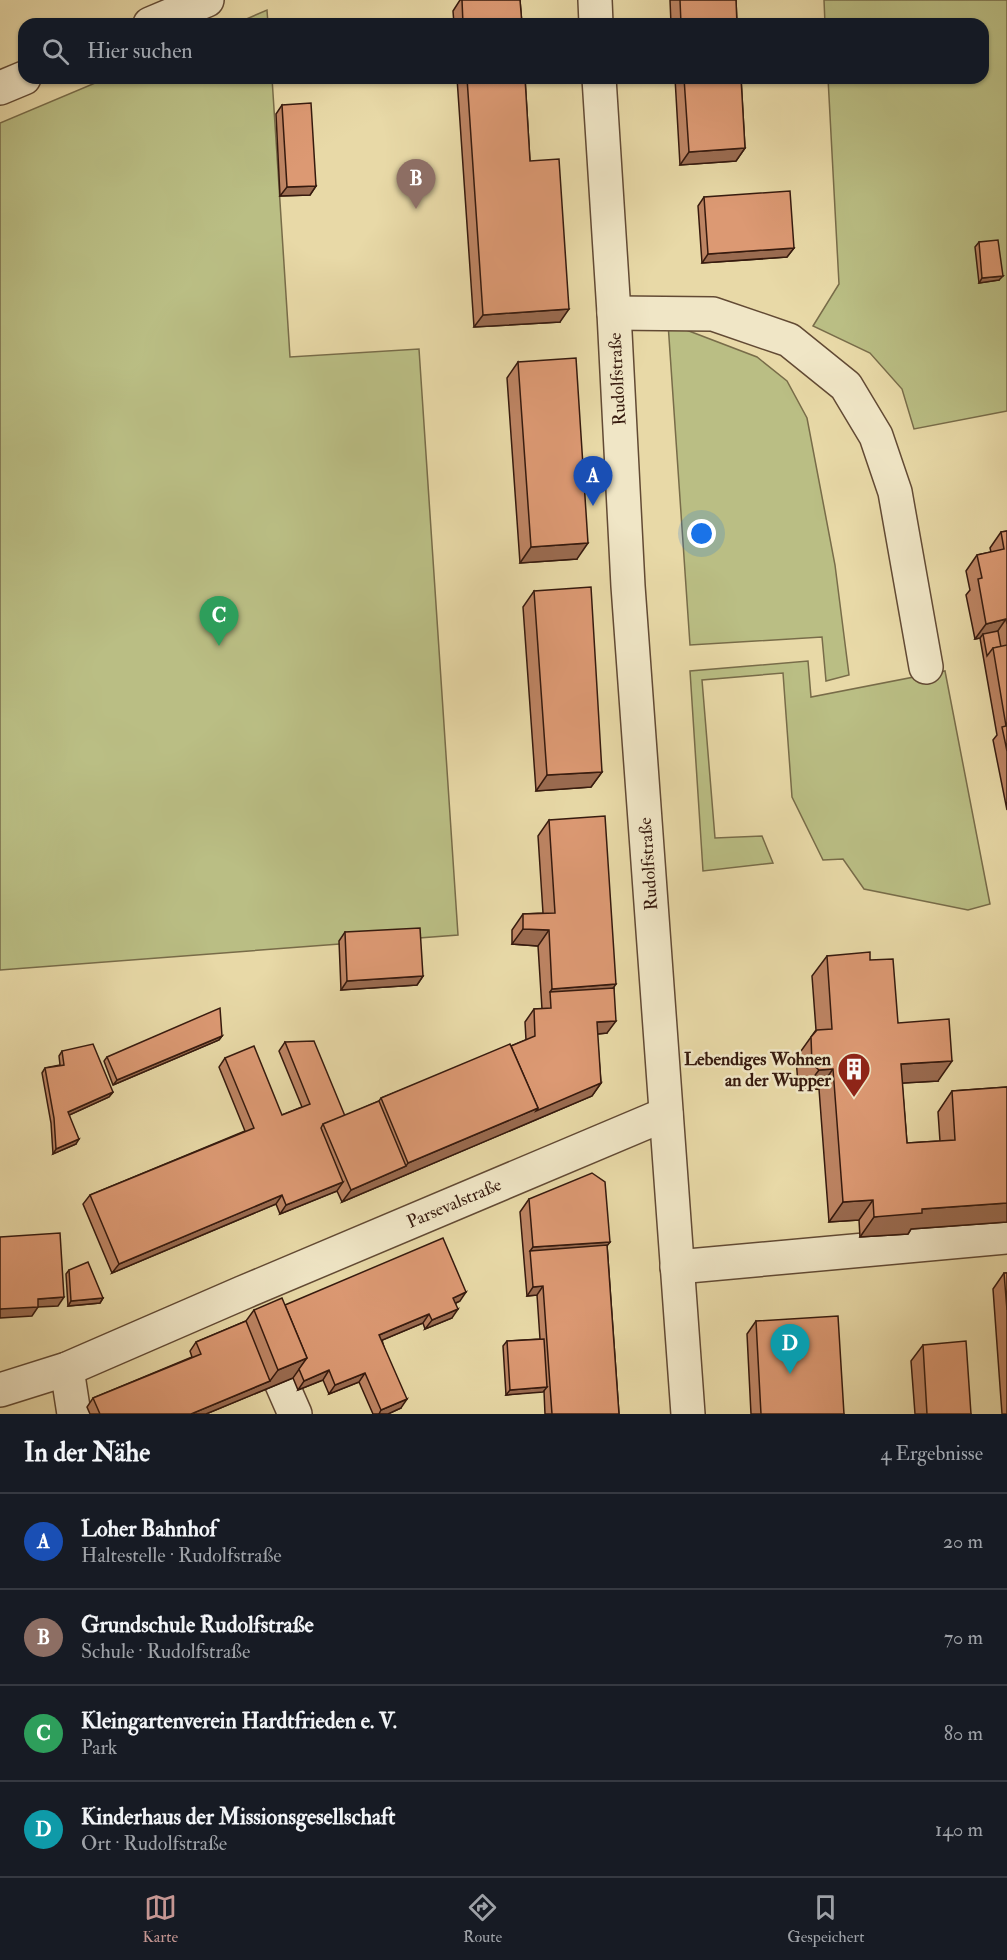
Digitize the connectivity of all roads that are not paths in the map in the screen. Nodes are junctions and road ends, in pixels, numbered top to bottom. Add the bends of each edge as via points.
1 (207, 0) edge
2 (595, 0) edge
3 (164, 18) edge
4 (596, 18) edge
5 (18, 80) edge
6 (599, 84) edge
7 (0, 88) edge
8 (614, 313) junction
9 (926, 667) dead end
10 (666, 1114) junction
11 (1007, 1237) edge
12 (676, 1267) junction
13 (242, 1293) junction
14 (67, 1369) junction
15 (0, 1390) edge
16 (74, 1414) edge
17 (295, 1414) edge
18 (688, 1414) edge

1 - 3 street
2 - 4 street
5 - 7 street
6 - 8 street, Rudolfstraße
8 - 9 street, Rudolfstraße via 713,314 789,340 846,386 876,436 895,492
8 - 10 street, Rudolfstraße via 628,586
10 - 12 street, Rudolfstraße
10 - 13 street, Parsevalstraße
11 - 12 street
12 - 18 street, Rudolfstraße
13 - 14 street, Parsevalstraße
13 - 17 street
14 - 15 street, Parsevalstraße
14 - 16 street

